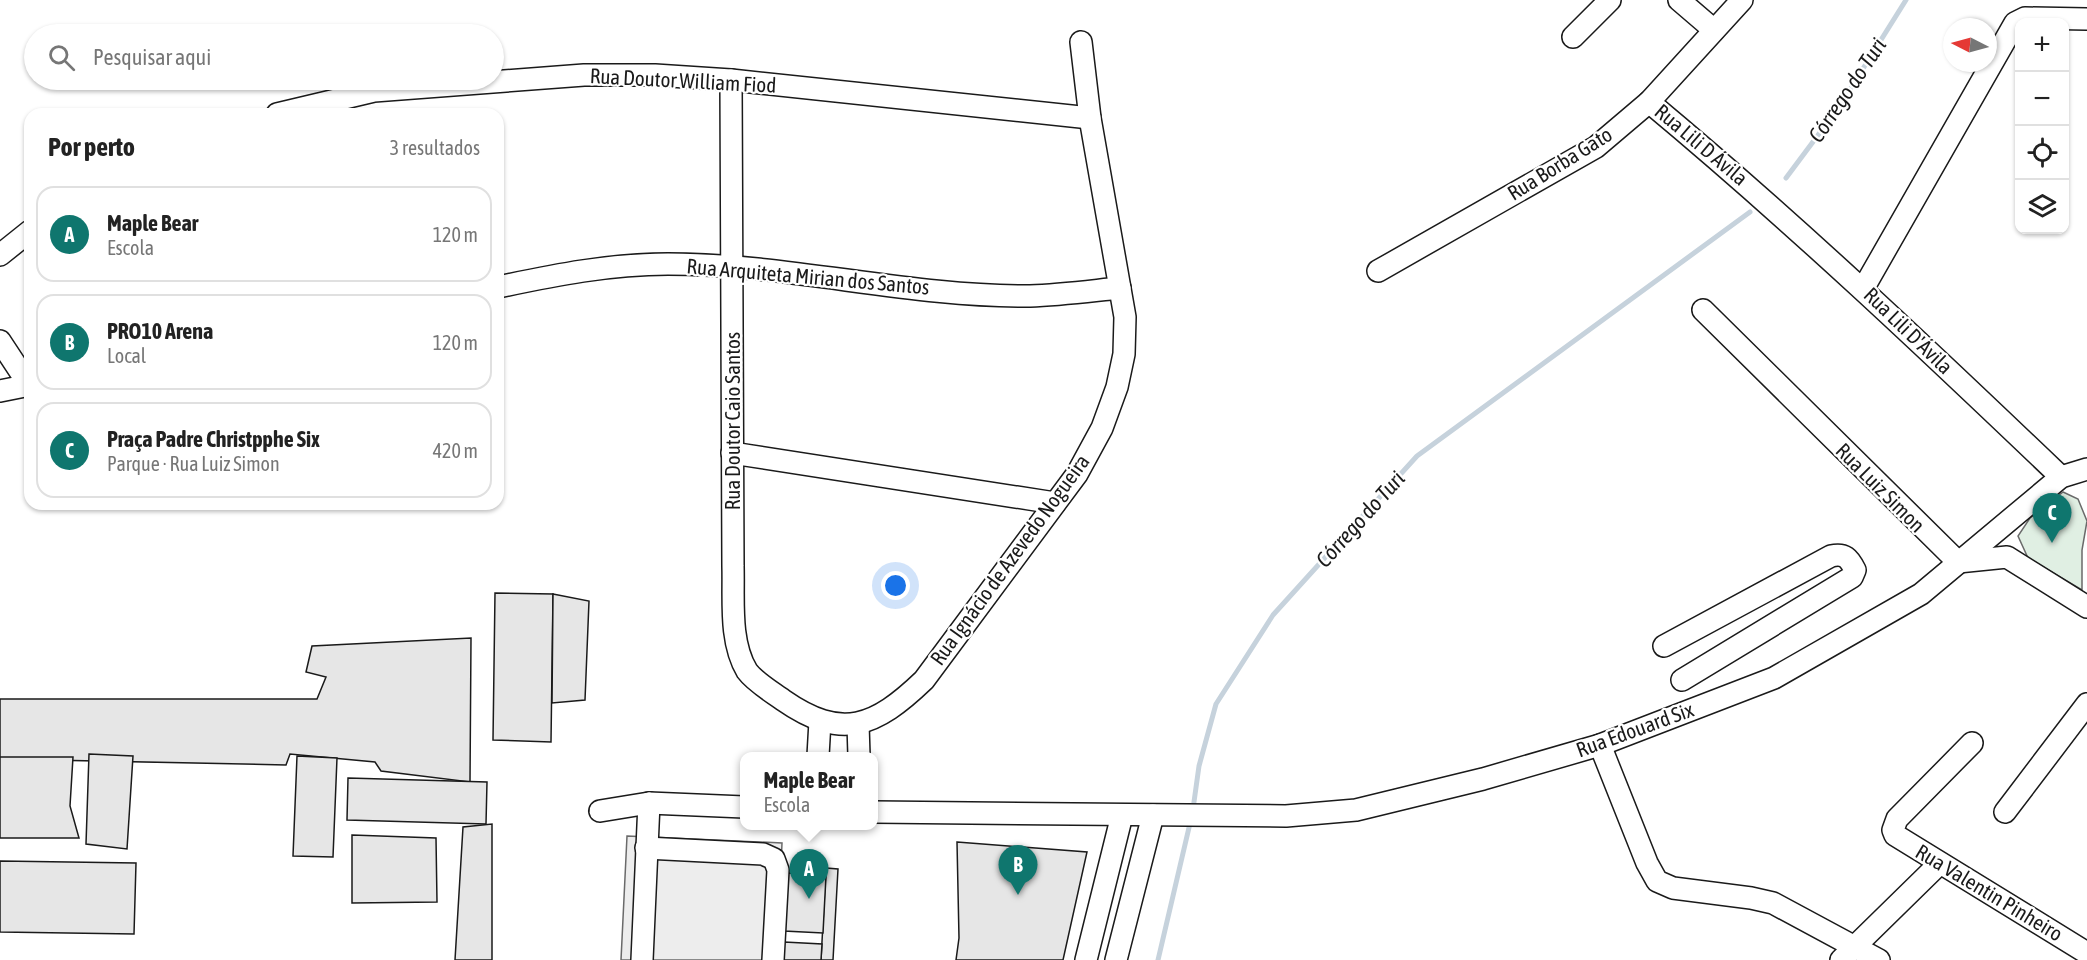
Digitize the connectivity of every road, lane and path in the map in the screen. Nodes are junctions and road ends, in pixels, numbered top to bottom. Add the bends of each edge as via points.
1 (1610, 0) edge
2 (1679, 0) edge
3 (1742, 0) edge
4 (2087, 19) edge
5 (1714, 30) junction
6 (1573, 37) dead end
7 (1081, 42) dead end
8 (731, 80) junction
9 (504, 81) edge
10 (387, 90) edge
11 (1649, 102) junction
12 (302, 108) edge
13 (1090, 118) junction
14 (1753, 188) joint
15 (24, 236) edge
16 (0, 255) edge
17 (732, 268) junction
18 (1378, 271) dead end
19 (504, 286) edge
20 (1120, 288) junction
21 (1863, 289) junction
22 (1702, 310) dead end
23 (0, 341) edge
24 (24, 376) edge
25 (24, 386) edge
26 (0, 391) edge
27 (732, 453) junction
28 (2087, 469) edge
29 (2061, 477) junction
30 (1055, 503) junction
31 (2007, 522) junction
32 (2007, 557) junction
33 (1958, 562) junction
34 (2087, 607) edge
35 (1664, 646) dead end
36 (1682, 680) dead end
37 (2087, 704) edge
38 (820, 721) junction
39 (858, 724) junction
40 (1972, 743) dead end
41 (1600, 745) junction
42 (818, 752) edge
43 (859, 752) edge
44 (649, 803) junction
45 (740, 807) edge
46 (600, 811) dead end
47 (878, 812) edge
48 (2005, 812) dead end
49 (1122, 815) junction
50 (1153, 815) junction
51 (646, 848) junction
52 (1939, 864) junction
53 (2087, 952) edge
54 (1849, 953) edge
55 (642, 960) edge
56 (773, 960) edge
57 (1086, 960) edge
58 (1116, 960) edge
59 (1879, 960) edge

1 - 6 street
2 - 5 street
3 - 5 street, Rua Borba Gato
4 - 21 street via 2025,18 2015,23
5 - 11 street, Rua Borba Gato
7 - 13 street, Rua Ignácio de Azevedo Nogueira
8 - 9 street, Rua Doutor William Fiod via 584,75
8 - 13 street, Rua Doutor William Fiod
8 - 17 street, Rua Doutor Caio Santos
10 - 12 street, Rua Doutor William Fiod
11 - 14 street, Rua Lili D Ávila
11 - 18 street, Rua Borba Gato via 1596,147
13 - 20 street, Rua Ignácio de Azevedo Nogueira
14 - 21 street, Rua Lili D'Ávila
15 - 16 street
17 - 19 street, Rua Arquiteta Mirian dos Santos via 620,266
17 - 20 street, Rua Arquiteta Mirian dos Santos via 983,294 1047,295
17 - 27 street, Rua Doutor Caio Santos
20 - 30 street, Rua Ignácio de Azevedo Nogueira via 1125,317 1124,354 1117,387 1102,428 1077,474
21 - 29 street, Rua Lili D'Ávila
22 - 33 street, Rua Luiz Simon
23 - 24 street
25 - 26 street
27 - 30 street
27 - 38 street, Rua Doutor Caio Santos via 735,609 740,652 748,672 766,688
28 - 29 street
29 - 31 street, Rua Edouard Six
30 - 39 street, Rua Ignácio de Azevedo Nogueira via 924,680 896,707
31 - 32 street
31 - 33 street, Rua Edouard Six
32 - 33 street
32 - 34 street
33 - 41 street, Rua Edouard Six via 1921,594 1774,678
35 - 36 street via 1831,556 1848,557 1856,570 1852,577
37 - 48 street
38 - 39 street, Rua Ignácio de Azevedo Nogueira
38 - 42 street
39 - 43 street
40 - 52 street, Rua Valentin Pinheiro via 1897,819 1893,830 1900,839
41 - 50 street, Rua Edouard Six via 1356,810 1286,816
41 - 54 street via 1657,881 1673,888 1773,903
44 - 45 street
44 - 46 street
44 - 51 street
47 - 49 street, Rua Edouard Six
49 - 50 street, Rua Edouard Six
49 - 57 street
50 - 58 street
51 - 55 street
51 - 56 street via 763,854 774,859 778,870
52 - 53 street, Rua Valentin Pinheiro
52 - 54 street
54 - 59 street

